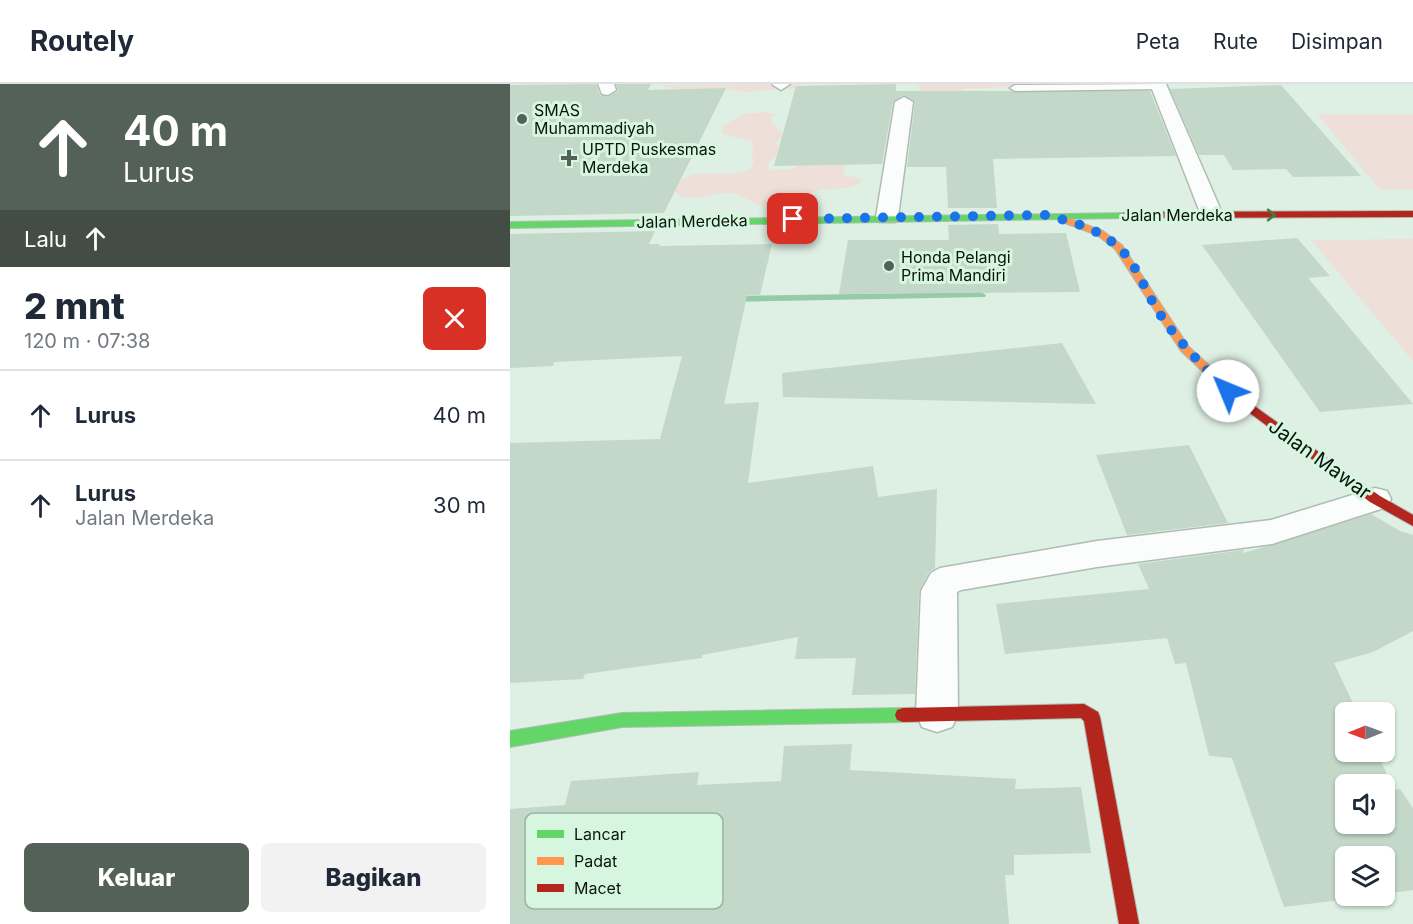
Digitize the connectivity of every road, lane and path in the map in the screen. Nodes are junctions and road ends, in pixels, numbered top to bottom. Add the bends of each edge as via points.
1 (1159, 85) edge
2 (1015, 88) dead end
3 (904, 102) dead end
4 (1413, 214) edge
5 (1046, 215) junction
6 (1185, 215) junction
7 (1212, 215) junction
8 (887, 217) junction
9 (510, 225) edge
10 (1158, 226) dead end
11 (1137, 251) dead end
12 (1142, 281) junction
13 (1375, 499) junction
14 (1413, 521) edge
15 (937, 714) junction
16 (510, 738) edge
17 (1129, 924) edge

1 - 2 lane
1 - 7 street
3 - 8 street
7 -> 4 main road, Jalan Merdeka
5 - 6 main road, Jalan Merdeka
5 - 8 main road, Jalan Merdeka
5 - 12 main road via 1100,233 1119,247
6 - 7 main road, Jalan Merdeka
6 - 10 main road
8 - 9 main road, Jalan Merdeka
11 - 12 main road via 1134,260
12 - 13 main road, Jalan Mawar via 1185,348 1228,391
13 - 14 main road, Jalan Mawar
13 - 15 street via 1272,532 1096,554 954,578 939,591
15 - 16 main road via 622,720
15 - 17 main road via 1084,711 1092,717

